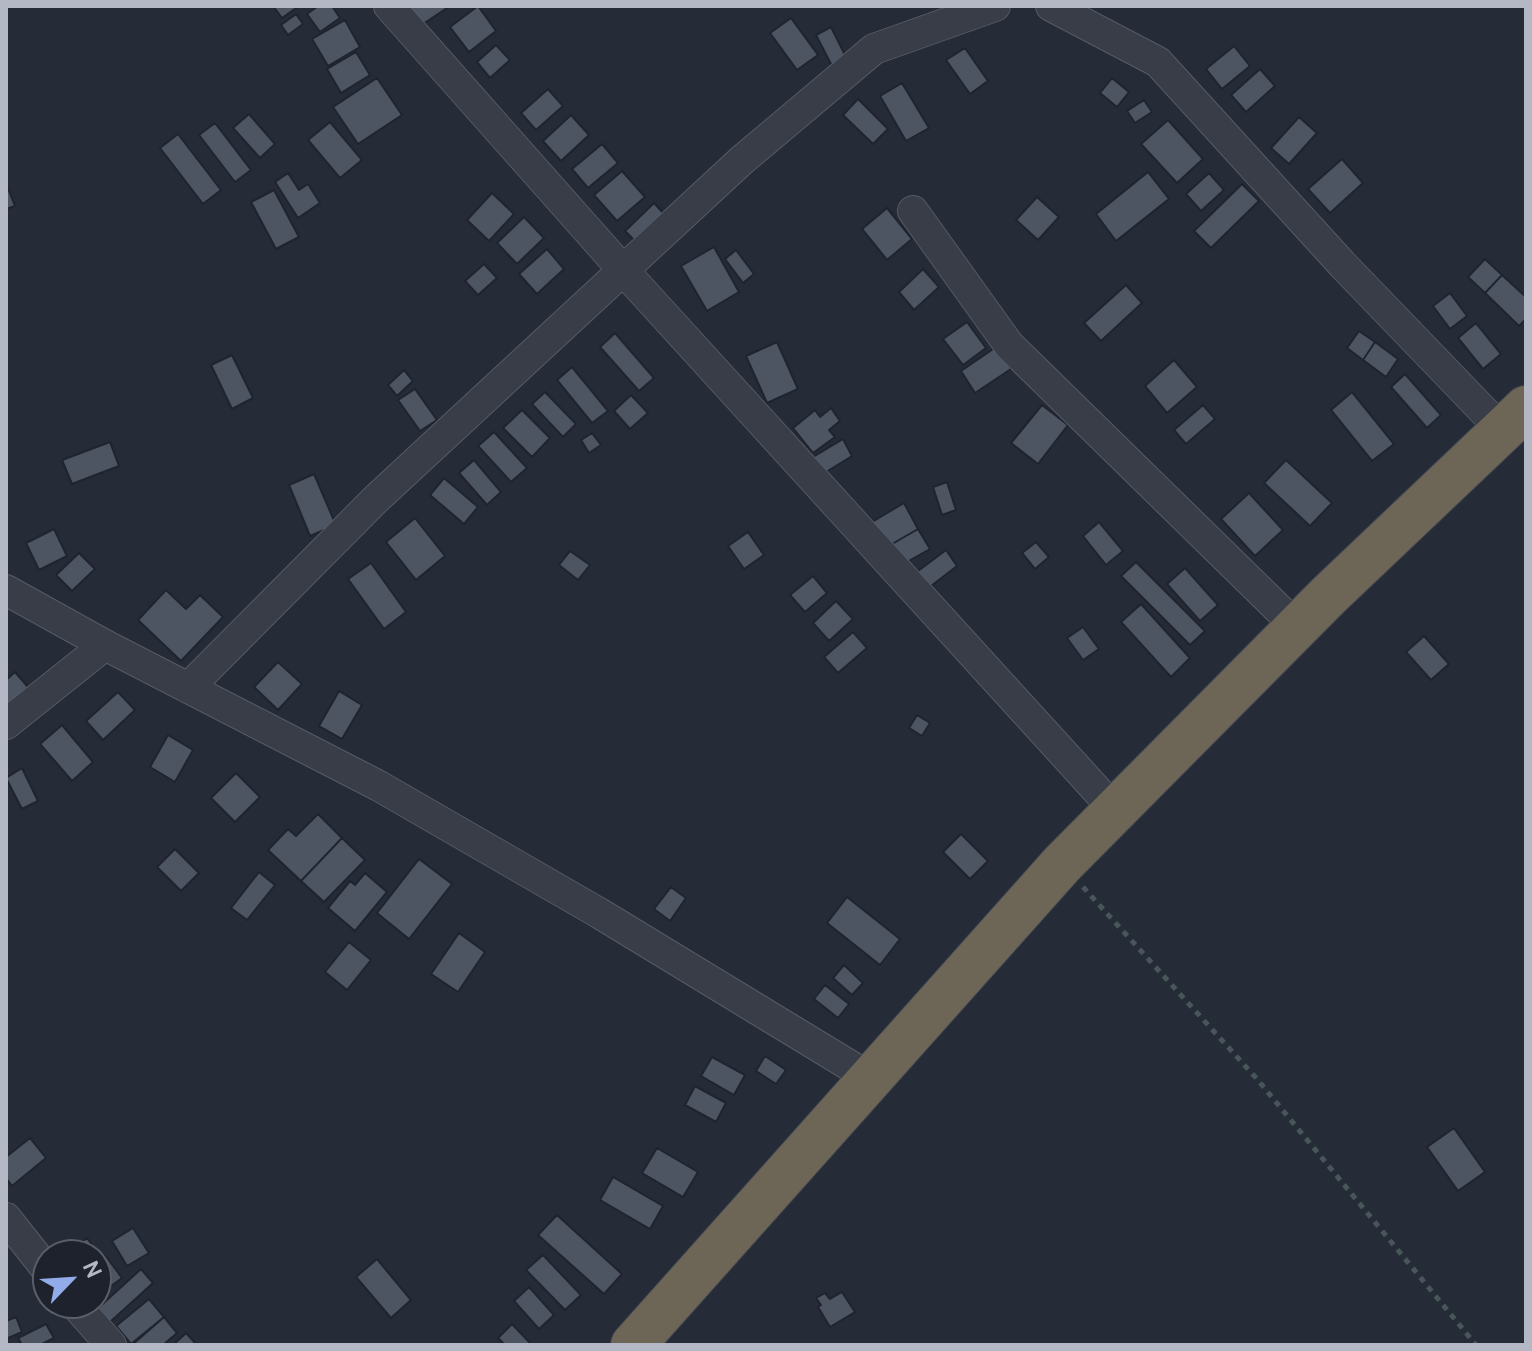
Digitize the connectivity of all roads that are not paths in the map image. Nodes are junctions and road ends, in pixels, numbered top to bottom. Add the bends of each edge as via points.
1 (389, 6) edge
2 (995, 6) edge
3 (1051, 6) edge
4 (913, 211) dead end
5 (623, 270) junction
6 (1515, 419) edge
7 (6, 590) edge
8 (1297, 627) junction
9 (105, 645) junction
10 (188, 688) junction
11 (6, 724) edge
12 (1114, 809) junction
13 (872, 1079) junction
14 (6, 1218) edge
15 (32, 1251) edge
16 (88, 1319) edge
17 (111, 1345) edge
18 (633, 1345) edge

1 - 5 street
2 - 5 street via 874,49
3 - 6 street via 1158,62 1342,264
4 - 8 street via 1009,345
5 - 10 street via 376,499
5 - 12 street
6 - 8 highway
7 - 9 street
8 - 12 highway
9 - 10 street
9 - 11 street
10 - 13 street via 379,786
12 - 13 highway
13 - 18 highway
14 - 15 street
16 - 17 street

